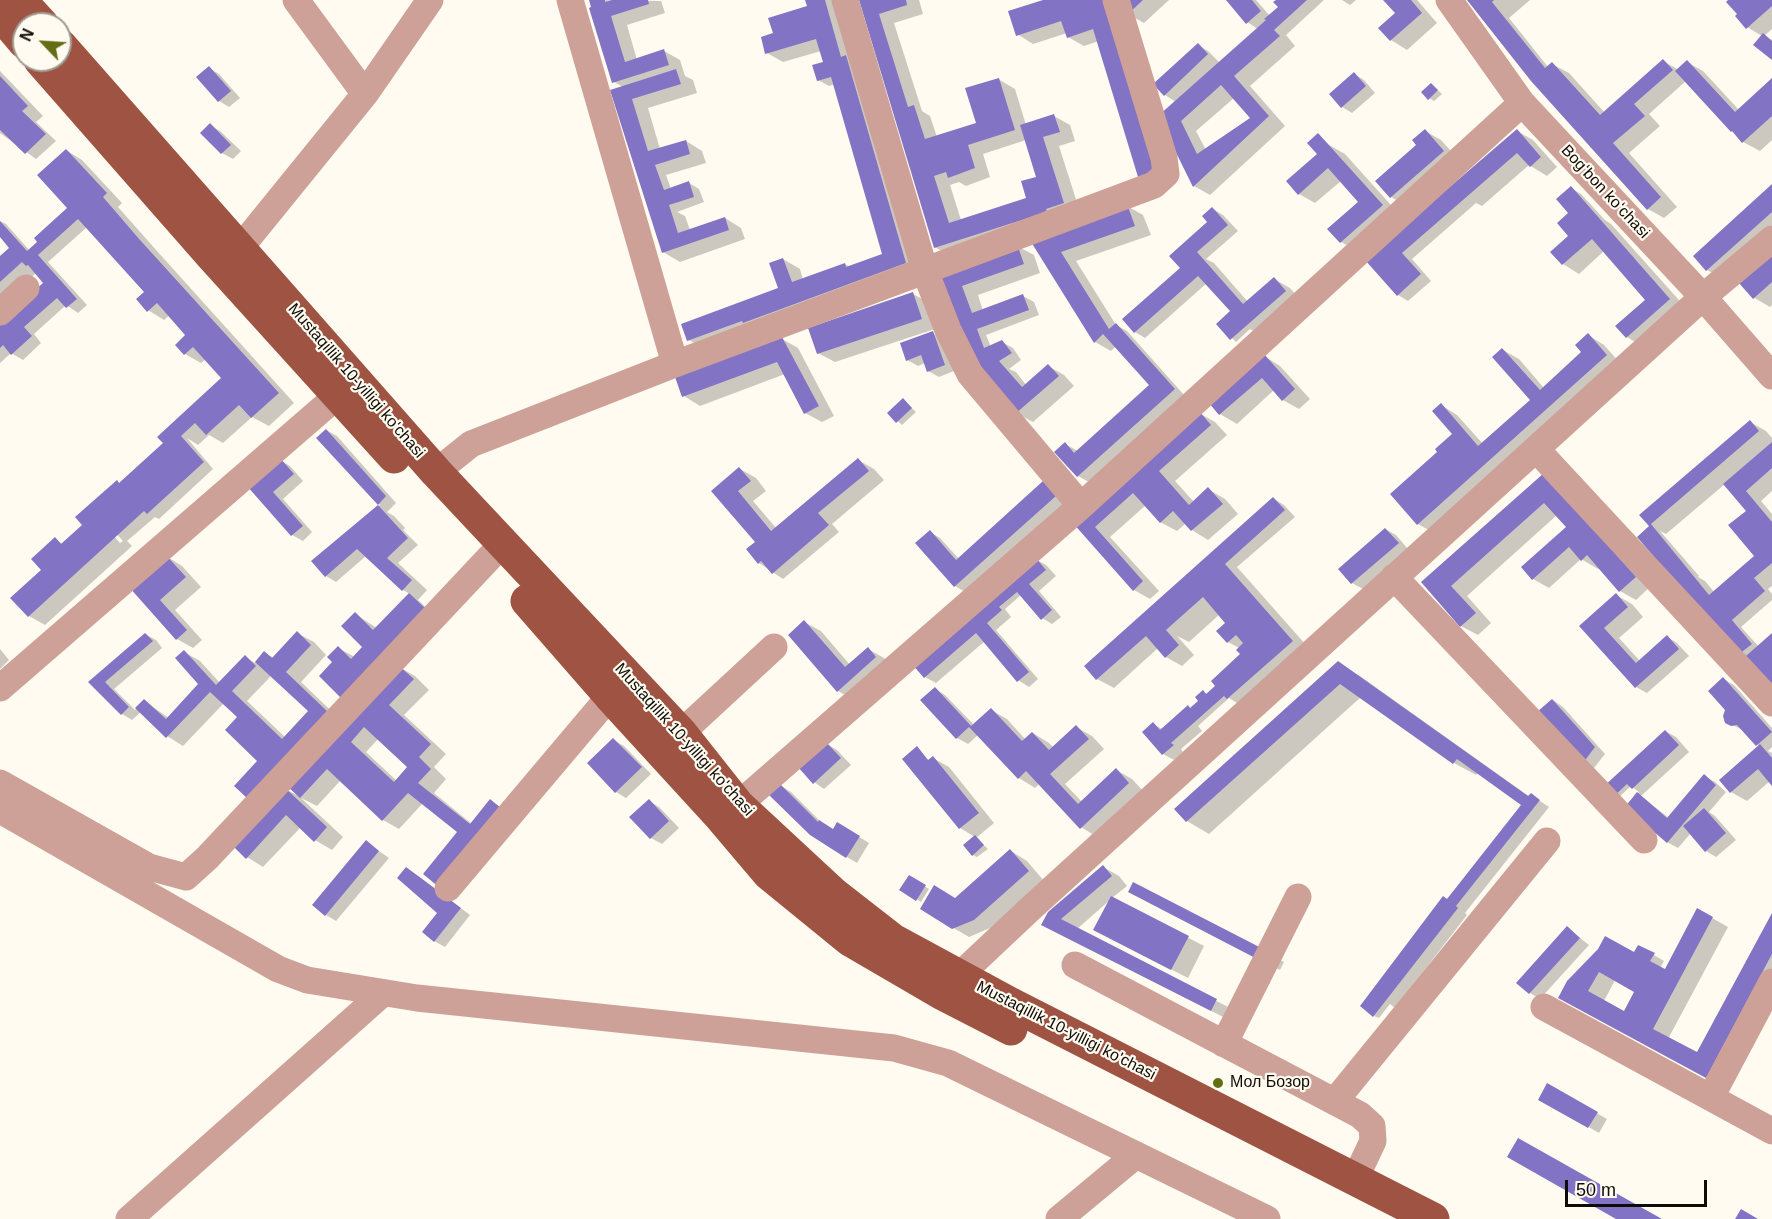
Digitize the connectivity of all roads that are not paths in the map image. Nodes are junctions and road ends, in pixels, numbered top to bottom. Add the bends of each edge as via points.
1 (20, 0) edge
2 (296, 0) edge
3 (430, 0) edge
4 (570, 0) edge
5 (846, 0) edge
6 (1116, 0) edge
7 (1449, 0) edge
8 (31, 12) edge
9 (0, 14) edge
10 (12, 28) edge
11 (72, 59) edge
12 (51, 72) edge
13 (365, 94) junction
14 (1522, 103) junction
15 (1772, 239) edge
16 (240, 248) junction
17 (925, 271) junction
18 (26, 288) dead end
19 (1703, 297) junction
20 (0, 312) edge
21 (675, 364) junction
22 (1772, 376) edge
23 (337, 396) junction
24 (1536, 448) junction
25 (436, 472) junction
26 (1081, 506) junction
27 (490, 557) junction
28 (1394, 577) junction
29 (774, 647) dead end
30 (0, 688) edge
31 (610, 696) junction
32 (1772, 703) edge
33 (681, 733) junction
34 (0, 783) edge
35 (738, 805) junction
36 (0, 810) edge
37 (1644, 840) dead end
38 (1547, 841) dead end
39 (448, 888) dead end
40 (1298, 897) dead end
41 (1075, 965) dead end
42 (1772, 982) edge
43 (950, 985) junction
44 (383, 993) junction
45 (1544, 1007) dead end
46 (1224, 1044) junction
47 (1711, 1098) junction
48 (1335, 1101) junction
49 (1772, 1131) edge
50 (1136, 1155) junction
51 (1355, 1179) junction
52 (129, 1219) edge
53 (1059, 1219) edge
54 (1267, 1219) edge
55 (1384, 1219) edge
56 (1433, 1219) edge

1 - 8 main road
2 - 13 street
3 - 13 street
4 - 21 street
5 - 17 street
6 - 17 street via 1166,174 1154,185
7 - 14 street, Bogʻbon koʻchasi
9 - 10 main road
11 - 16 main road, Mustaqillik 10-yilligi ko'chasi
12 - 23 main road, Mustaqillik 10-yilligi ko'chasi
13 - 16 street
14 - 19 street, Bogʻbon koʻchasi
14 - 26 street
15 - 19 street
16 - 25 main road, Mustaqillik 10-yilligi ko'chasi
17 - 21 street
17 - 26 street via 970,374
18 - 20 street
19 - 22 street, Bogʻbon koʻchasi
19 - 24 street
21 - 25 street via 471,444
23 - 27 main road, Mustaqillik 10-yilligi ko'chasi
23 - 30 street
24 - 28 street
24 - 32 street
25 - 33 main road, Mustaqillik 10-yilligi ko'chasi
26 - 35 street
27 - 31 main road, Mustaqillik 10-yilligi ko'chasi
27 - 34 street via 186,877 149,867
28 - 37 street
28 - 43 street
29 - 33 street
31 - 39 street
31 - 43 main road, Mustaqillik 10-yilligi ko'chasi via 770,874 850,940
33 - 35 main road, Mustaqillik 10-yilligi ko'chasi
35 - 43 main road, Mustaqillik 10-yilligi ko'chasi via 834,894
36 - 44 street via 278,969 307,980
38 - 48 street
40 - 46 street
41 - 46 street
42 - 47 street
43 - 51 main road, Mustaqillik 10-yilligi ko'chasi via 1021,1009
43 - 55 main road, Mustaqillik 10-yilligi ko'chasi
44 - 50 street via 894,1048 948,1063
44 - 52 street
45 - 47 street
46 - 48 street
47 - 49 street
48 - 51 street via 1372,1126 1373,1140
50 - 53 street
50 - 54 street
51 - 56 main road, Mustaqillik 10-yilligi ko'chasi

